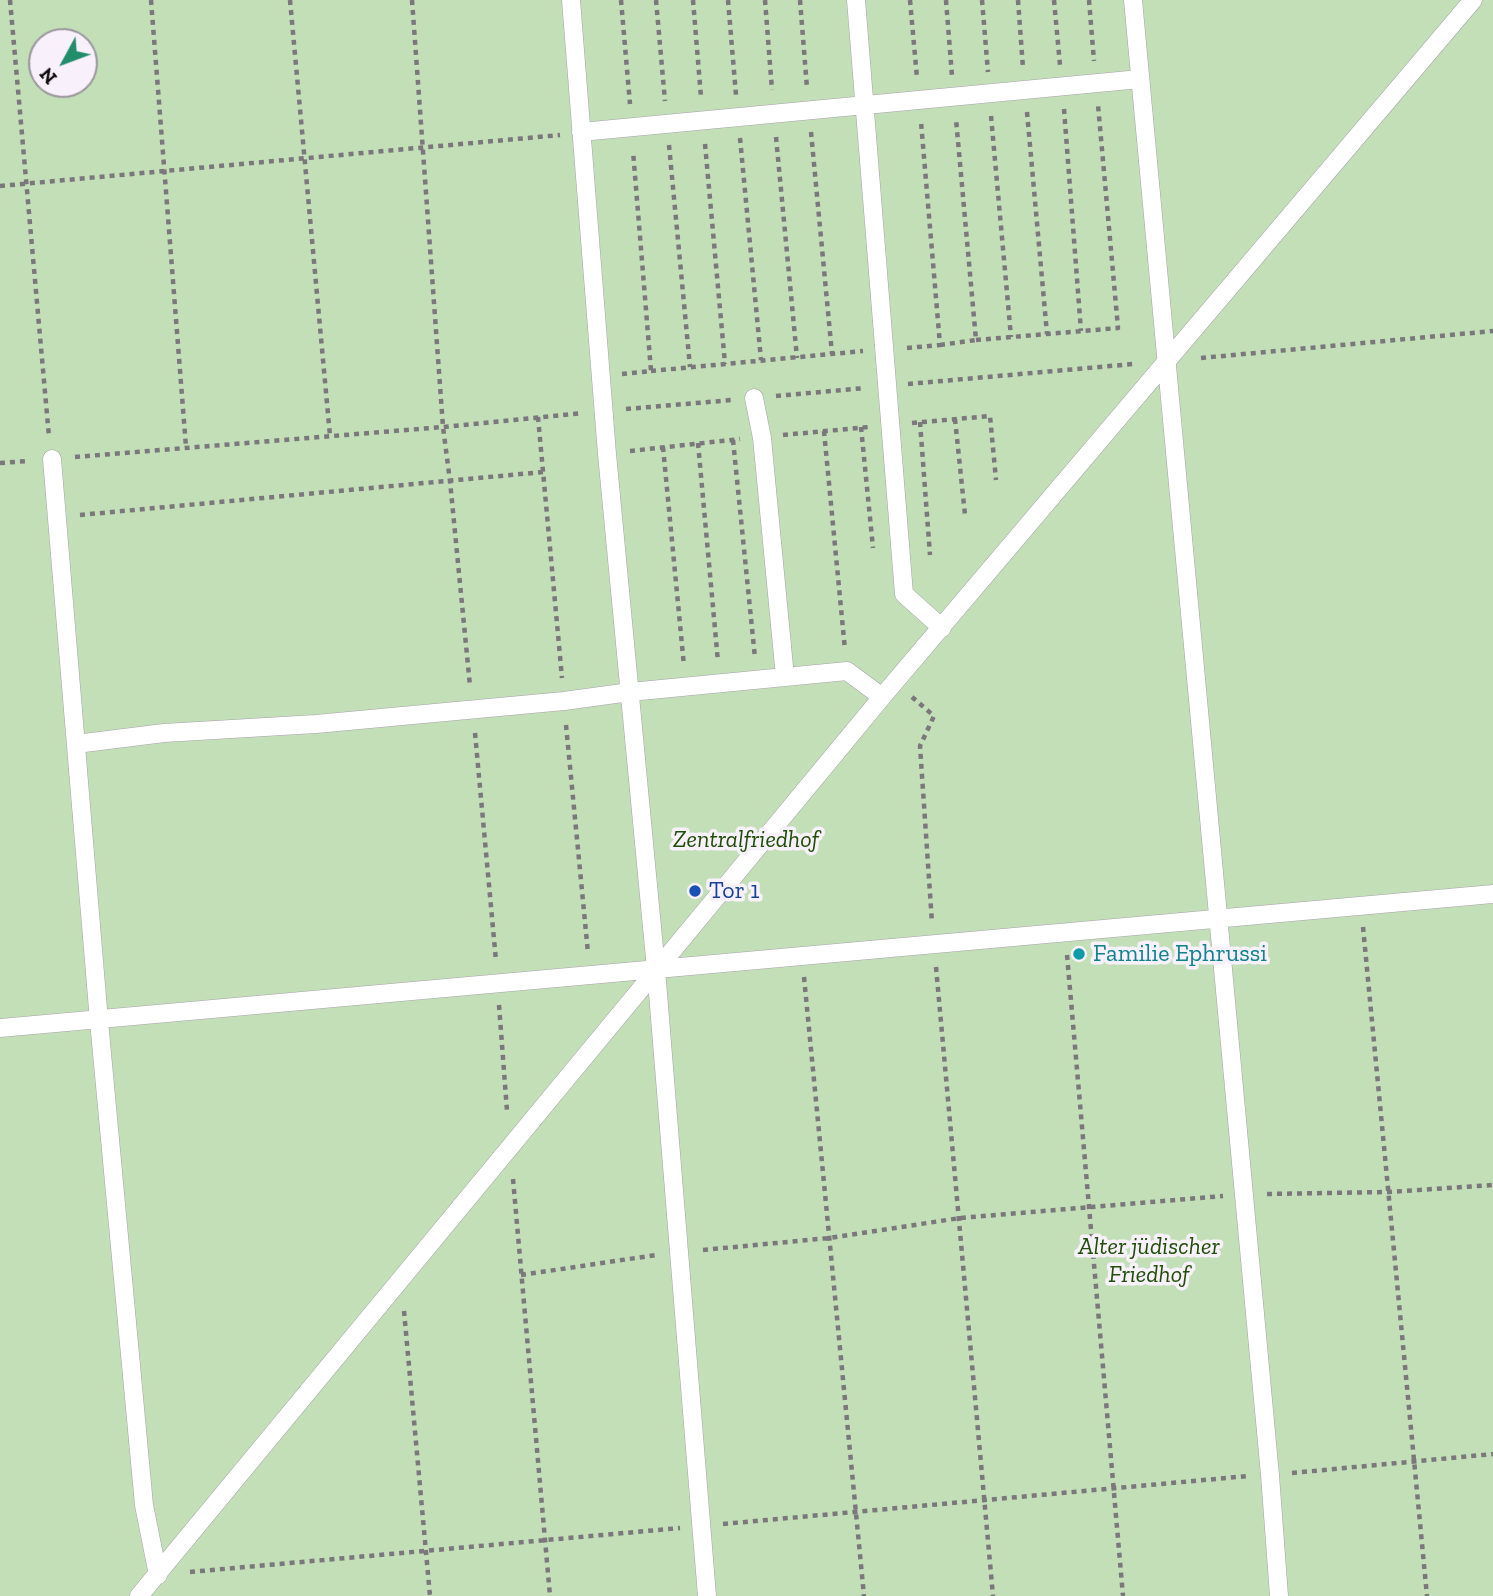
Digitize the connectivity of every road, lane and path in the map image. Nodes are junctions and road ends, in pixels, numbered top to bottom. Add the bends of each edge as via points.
1 (10, 0) edge
2 (150, 0) edge
3 (290, 0) edge
4 (412, 0) edge
5 (571, 0) edge
6 (621, 0) edge
7 (656, 0) edge
8 (693, 0) edge
9 (728, 0) edge
10 (765, 0) edge
11 (800, 0) edge
12 (856, 0) edge
13 (910, 0) edge
14 (946, 0) edge
15 (982, 0) edge
16 (1018, 0) edge
17 (1054, 0) edge
18 (1089, 0) edge
19 (1133, 0) edge
20 (1473, 0) edge
21 (1140, 79) junction
22 (1096, 83) junction
23 (1062, 86) junction
24 (1025, 90) junction
25 (989, 93) junction
26 (954, 97) junction
27 (919, 100) junction
28 (863, 106) junction
29 (809, 111) junction
30 (774, 114) junction
31 (738, 118) junction
32 (704, 121) junction
33 (667, 124) junction
34 (631, 128) junction
35 (582, 132) junction
36 (421, 148) junction
37 (304, 159) junction
38 (165, 171) junction
39 (26, 184) junction
40 (0, 187) edge
41 (1082, 331) junction
42 (1046, 334) junction
43 (1011, 337) junction
44 (976, 340) junction
45 (940, 345) junction
46 (884, 350) junction
47 (832, 354) junction
48 (797, 358) junction
49 (761, 360) junction
50 (1166, 362) junction
51 (725, 364) junction
52 (690, 367) junction
53 (651, 371) junction
54 (601, 376) junction
55 (754, 398) dead end
56 (955, 419) junction
57 (919, 422) junction
58 (891, 425) junction
59 (861, 427) junction
60 (824, 431) junction
61 (330, 436) dead end
62 (762, 438) junction
63 (733, 440) junction
64 (698, 443) junction
65 (186, 447) dead end
66 (663, 447) junction
67 (607, 454) junction
68 (52, 459) joint
69 (543, 472) dead end
70 (996, 480) dead end
71 (450, 481) junction
72 (965, 515) dead end
73 (57, 517) junction
74 (874, 552) dead end
75 (930, 555) dead end
76 (942, 628) junction
77 (847, 671) junction
78 (785, 677) junction
79 (757, 681) junction
80 (895, 683) junction
81 (720, 684) junction
82 (687, 688) junction
83 (630, 692) junction
84 (882, 697) junction
85 (472, 709) junction
86 (76, 744) junction
87 (1493, 894) edge
88 (1361, 905) junction
89 (1217, 918) junction
90 (1065, 932) junction
91 (933, 943) junction
92 (802, 956) junction
93 (656, 969) junction
94 (498, 984) junction
95 (99, 1021) junction
96 (0, 1028) edge
97 (510, 1145) junction
98 (1493, 1185) edge
99 (1389, 1192) junction
100 (1243, 1195) junction
101 (1089, 1206) junction
102 (960, 1218) junction
103 (829, 1238) junction
104 (680, 1252) junction
105 (521, 1275) junction
106 (401, 1277) junction
107 (1493, 1454) edge
108 (1414, 1462) junction
109 (1270, 1475) junction
110 (1114, 1489) junction
111 (986, 1500) junction
112 (856, 1512) junction
113 (703, 1526) junction
114 (545, 1540) junction
115 (426, 1550) junction
116 (158, 1575) junction
117 (139, 1596) edge
118 (430, 1596) edge
119 (550, 1596) edge
120 (708, 1596) edge
121 (864, 1596) edge
122 (993, 1596) edge
123 (1123, 1596) edge
124 (1279, 1596) edge
125 (1427, 1596) edge

1 - 39 path
2 - 38 path
3 - 37 path
4 - 36 path
5 - 35 lane
6 - 34 path
7 - 33 path
8 - 32 path
9 - 31 path
10 - 30 path
11 - 29 path
12 - 28 lane
13 - 27 path
14 - 26 path
15 - 25 path
16 - 24 path
17 - 23 path
18 - 22 path
19 - 21 lane
20 - 50 lane
21 - 22 lane
21 - 50 lane
22 - 23 lane
22 - 41 path via 1118,328
23 - 24 lane
23 - 41 path
24 - 25 lane
24 - 42 path
25 - 26 lane
25 - 43 path
26 - 27 lane
26 - 44 path
27 - 28 lane
27 - 45 path
28 - 29 lane
28 - 46 lane
29 - 30 lane
29 - 47 path
30 - 31 lane
30 - 48 path
31 - 32 lane
31 - 49 path
32 - 33 lane
32 - 51 path
33 - 34 lane
33 - 52 path
34 - 35 lane
34 - 53 path
35 - 36 path
35 - 54 lane
36 - 37 path
36 - 71 path
37 - 38 path
37 - 61 path
38 - 39 path
38 - 65 path
39 - 40 path
39 - 68 path
41 - 42 path
42 - 43 path
43 - 44 path
44 - 45 path
45 - 46 path
46 - 47 path
46 - 58 lane
47 - 48 path
48 - 49 path
49 - 51 path
50 - 76 lane
50 - 89 lane
51 - 52 path
52 - 53 path
53 - 54 path
54 - 67 lane
55 - 62 lane
56 - 57 path
56 - 70 path via 990,416
56 - 72 path
57 - 58 path
57 - 75 path
58 - 59 path
58 - 76 lane via 904,594
59 - 60 path
59 - 74 path
60 - 62 path
60 - 77 path
62 - 63 path
62 - 78 lane
63 - 64 path
63 - 79 path
64 - 66 path
64 - 81 path
66 - 67 path
66 - 82 path
67 - 83 lane
68 - 73 lane
69 - 71 path
71 - 73 path
71 - 85 path
73 - 86 lane
76 - 80 lane
77 - 78 lane
77 - 84 lane
78 - 79 lane
79 - 81 lane
80 - 84 lane
80 - 91 path via 934,716 920,746
81 - 82 lane
82 - 83 lane
83 - 85 lane
83 - 93 lane
84 - 93 lane
85 - 86 lane
85 - 94 path
86 - 95 lane
87 - 88 lane
88 - 89 lane
88 - 99 path
89 - 90 lane
89 - 100 lane
90 - 91 lane
90 - 101 path
91 - 92 lane
91 - 102 path
92 - 93 lane
92 - 103 path
93 - 94 lane
93 - 97 lane
93 - 104 lane
94 - 95 lane
94 - 97 path
95 - 96 lane
95 - 116 lane via 144,1504
97 - 105 path
97 - 106 lane
98 - 99 path
99 - 100 path
99 - 108 path
100 - 101 path
100 - 109 lane
101 - 102 path
101 - 110 path
102 - 103 path
102 - 111 path
103 - 104 path
103 - 112 path
104 - 105 path
104 - 113 lane
105 - 114 path
106 - 115 path
106 - 116 lane
107 - 108 path
108 - 109 path
108 - 125 path
109 - 110 path
109 - 124 lane
110 - 111 path
110 - 123 path
111 - 112 path
111 - 122 path
112 - 113 path
112 - 121 path
113 - 114 path
113 - 120 lane
114 - 115 path
114 - 119 path
115 - 116 path
115 - 118 path
116 - 117 lane

